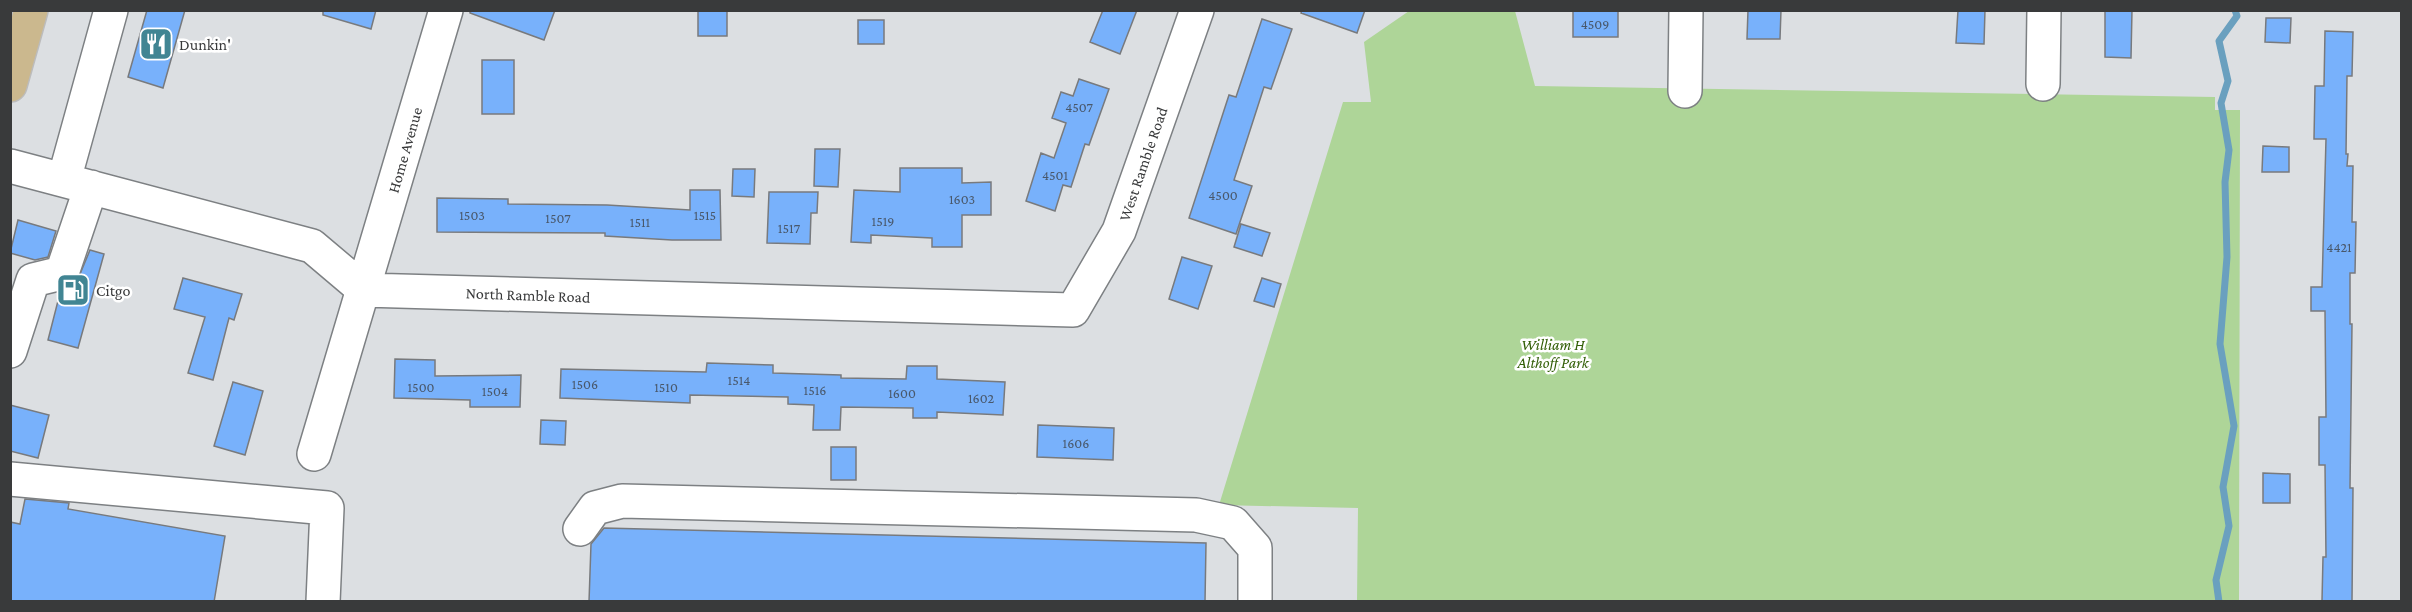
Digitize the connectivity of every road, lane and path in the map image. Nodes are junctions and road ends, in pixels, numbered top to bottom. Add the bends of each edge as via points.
1 (31, 10) edge
2 (111, 10) edge
3 (446, 10) edge
4 (1197, 10) edge
5 (1686, 10) edge
6 (2044, 10) edge
7 (2043, 84) dead end
8 (10, 85) edge
9 (1685, 91) dead end
10 (10, 166) edge
11 (77, 183) junction
12 (22, 277) edge
13 (364, 290) junction
14 (1073, 310) joint
15 (11, 353) edge
16 (314, 454) dead end
17 (10, 479) edge
18 (580, 529) dead end
19 (323, 602) edge
20 (1255, 602) edge

1 - 8 main road
2 - 11 street
3 - 13 street, Home Avenue
4 - 14 street, West Ramble Road via 1119,231
5 - 9 street
6 - 7 street
10 - 11 street
11 - 12 street via 62,273
11 - 13 street via 312,246
12 - 15 street
13 - 14 street, North Ramble Road
13 - 16 street, Home Avenue
17 - 19 street via 327,508
18 - 20 street via 595,508 622,501 1196,515 1233,523 1255,548

